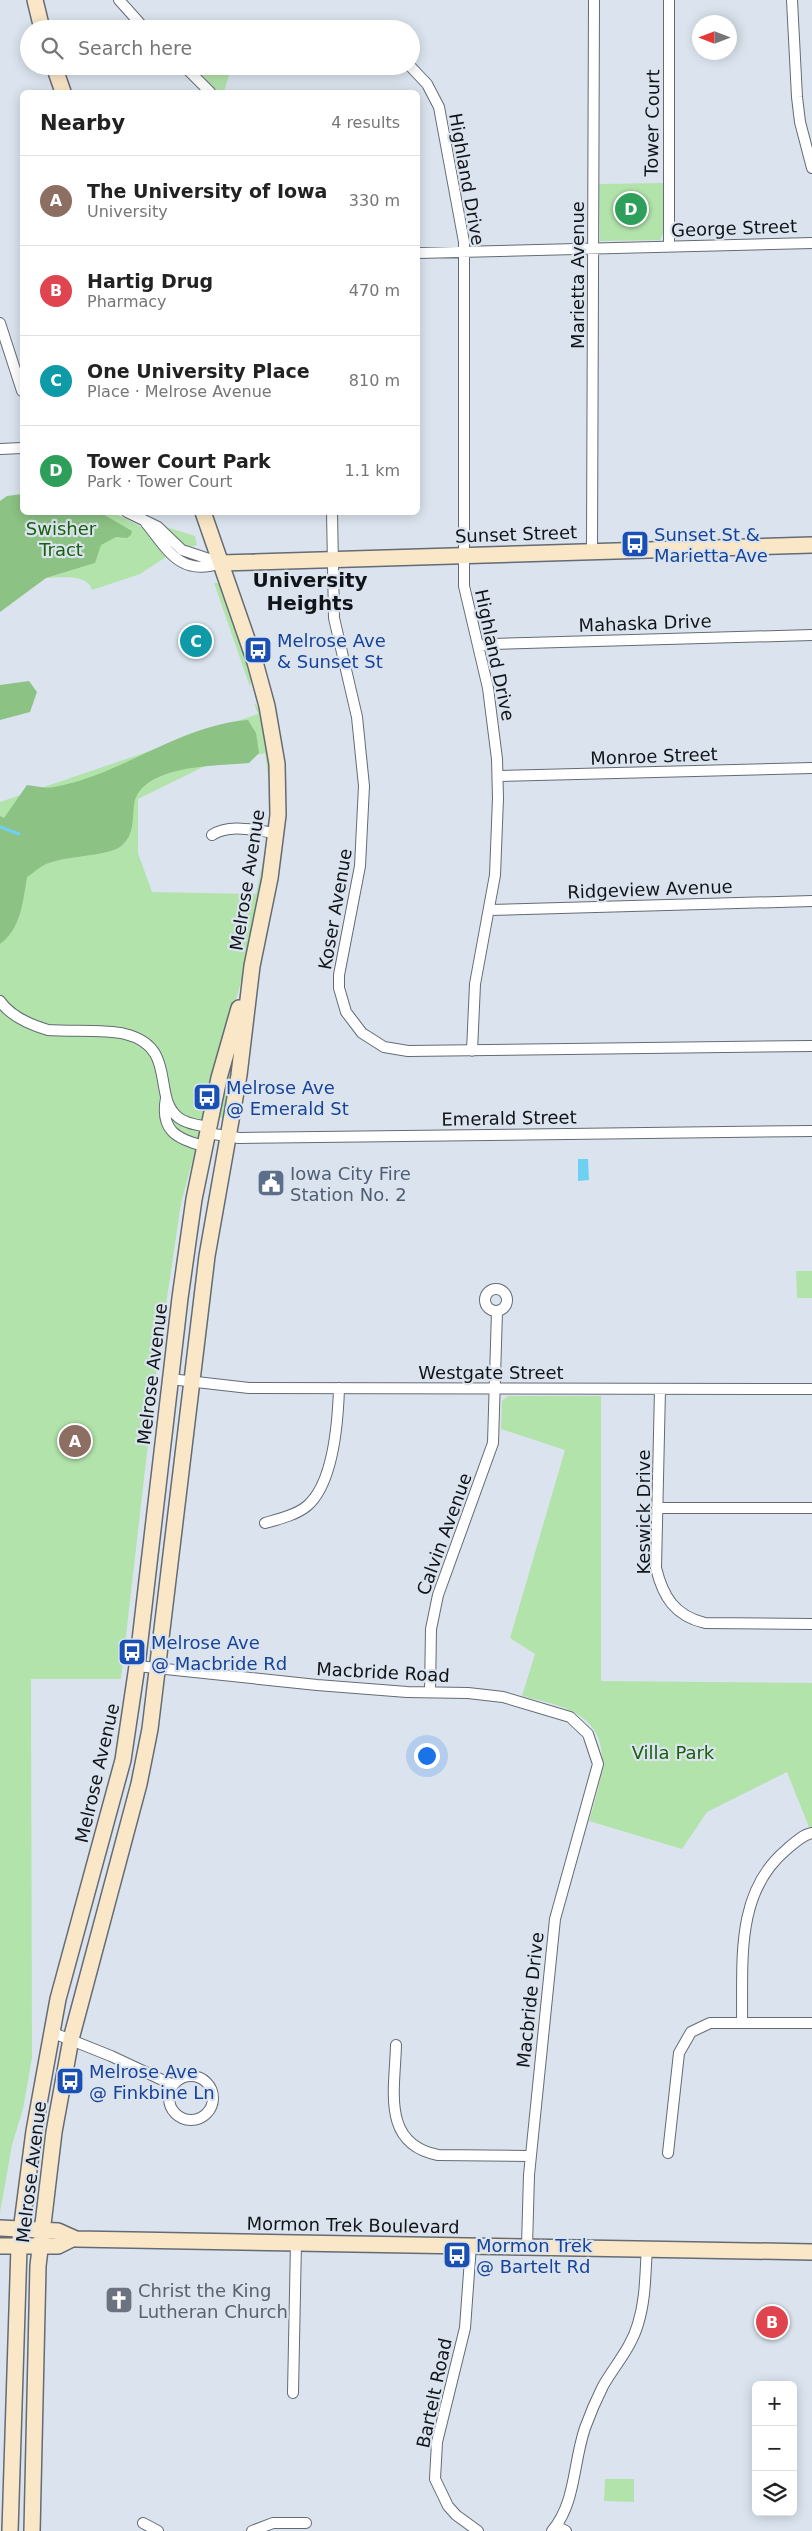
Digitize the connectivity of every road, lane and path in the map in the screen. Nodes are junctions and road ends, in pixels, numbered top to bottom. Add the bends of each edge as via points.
1 (35, 0) edge
2 (119, 0) edge
3 (594, 0) edge
4 (669, 0) edge
5 (792, 0) edge
6 (40, 20) edge
7 (138, 20) edge
8 (57, 75) edge
9 (194, 75) edge
10 (418, 75) edge
11 (62, 90) edge
12 (208, 90) edge
13 (812, 168) edge
14 (812, 242) edge
15 (669, 246) junction
16 (594, 248) junction
17 (465, 252) junction
18 (420, 253) edge
19 (0, 323) edge
20 (20, 385) edge
21 (20, 448) edge
22 (0, 449) edge
23 (132, 515) edge
24 (204, 515) edge
25 (332, 515) edge
26 (812, 545) edge
27 (592, 550) junction
28 (464, 555) junction
29 (332, 559) junction
30 (221, 563) junction
31 (812, 635) edge
32 (478, 646) junction
33 (812, 768) edge
34 (498, 776) junction
35 (277, 833) junction
36 (212, 835) dead end
37 (812, 902) edge
38 (489, 910) junction
39 (252, 966) junction
40 (0, 1001) edge
41 (812, 1046) edge
42 (472, 1050) junction
43 (166, 1097) junction
44 (812, 1131) edge
45 (206, 1135) junction
46 (228, 1137) junction
47 (497, 1311) dead end
48 (170, 1379) junction
49 (191, 1382) junction
50 (339, 1388) junction
51 (496, 1388) junction
52 (660, 1389) junction
53 (812, 1389) edge
54 (658, 1508) junction
55 (812, 1508) edge
56 (264, 1523) dead end
57 (812, 1624) edge
58 (137, 1666) junction
59 (158, 1669) junction
60 (430, 1692) junction
61 (598, 1764) joint
62 (812, 1833) edge
63 (742, 2022) junction
64 (812, 2024) edge
65 (51, 2032) junction
66 (71, 2039) junction
67 (396, 2045) dead end
68 (173, 2085) junction
69 (668, 2153) dead end
70 (530, 2156) junction
71 (0, 2228) edge
72 (20, 2229) junction
73 (42, 2230) junction
74 (72, 2239) junction
75 (296, 2242) junction
76 (472, 2245) junction
77 (0, 2246) edge
78 (527, 2246) junction
79 (19, 2247) junction
80 (40, 2247) junction
81 (646, 2248) junction
82 (812, 2252) edge
83 (293, 2393) dead end
84 (142, 2523) dead end
85 (306, 2523) dead end
86 (554, 2528) edge
87 (257, 2530) edge
88 (10, 2531) edge
89 (32, 2531) edge
90 (158, 2531) edge
91 (478, 2531) edge
92 (566, 2531) edge

1 - 6 main road
2 - 7 street
3 - 16 street, Marietta Avenue
4 - 15 street, Tower Court
5 - 13 street via 797,97
8 - 11 main road
9 - 12 street
10 - 17 street, Highland Drive via 439,107
14 - 15 street, George Street
15 - 16 street, George Street
16 - 17 street, George Street
16 - 27 street, Marietta Avenue
17 - 18 street, George Street
17 - 28 street, Highland Drive
19 - 20 street
21 - 22 street
23 - 30 street, Sunset Street via 163,531 182,550
24 - 30 main road, Melrose Avenue
25 - 29 street, Koser Avenue
26 - 27 main road, Sunset Street
27 - 28 main road, Sunset Street
28 - 29 main road, Sunset Street
28 - 32 street, Highland Drive via 466,602
29 - 30 main road, Sunset Street
29 - 42 street, Koser Avenue via 334,618 357,717 364,786 363,845 340,975 341,999 354,1025 384,1047 408,1051
30 - 35 main road, Melrose Avenue via 255,662 272,725 278,789
31 - 32 street, Mahaska Drive
32 - 34 street, Highland Drive via 491,707
33 - 34 street, Monroe Street
34 - 38 street, Highland Drive via 497,848
35 - 36 street via 233,829
35 - 39 main road, Melrose Avenue
37 - 38 street, Ridgeview Avenue
38 - 42 street, Highland Drive via 475,984
39 - 45 main road, Melrose Avenue via 223,1062
39 - 46 main road, Melrose Avenue
40 - 43 street via 13,1014 36,1027 125,1034 134,1038 148,1047 158,1060
41 - 42 street, Koser Avenue
43 - 45 street via 180,1119
43 - 45 street via 165,1120 171,1131 181,1139
44 - 46 street, Emerald Street
45 - 46 street, Emerald Street
45 - 48 main road, Melrose Avenue
46 - 49 main road, Melrose Avenue via 207,1256
47 - 51 street, Calvin Avenue
48 - 49 street, Westgate Street
48 - 58 main road, Melrose Avenue
49 - 50 street, Westgate Street via 249,1388
49 - 59 main road, Melrose Avenue
50 - 51 street, Westgate Street
50 - 56 street via 333,1450 316,1493 308,1505 296,1512
51 - 52 street, Westgate Street
51 - 60 street, Calvin Avenue via 495,1427 489,1458 434,1612 429,1657
52 - 53 street, Westgate Street
52 - 54 street, Keswick Drive
54 - 55 street
54 - 57 street, Keswick Drive via 656,1568 664,1594 677,1611 694,1621 715,1625
58 - 59 street, Macbride Road
58 - 65 main road, Melrose Avenue via 121,1768
59 - 60 street, Macbride Road via 317,1685
59 - 66 main road, Melrose Avenue via 139,1784
60 - 61 street, Macbride Road via 503,1697 570,1718 588,1734
61 - 70 street, Macbride Drive via 555,1919
62 - 63 street via 796,1842 771,1865 754,1895 744,1929
63 - 64 street
63 - 69 street via 710,2023 691,2032 683,2042 677,2064
65 - 66 street
65 - 72 main road, Melrose Avenue
66 - 68 street
66 - 73 main road, Melrose Avenue via 54,2132
67 - 70 street via 395,2119 400,2133 410,2144 438,2156
68 - 68 street via 169,2100 176,2114 196,2119 210,2110 212,2093 206,2082 200,2078 183,2077
70 - 78 street, Macbride Drive
71 - 72 main road, Mormon Trek Boulevard
72 - 73 main road, Mormon Trek Boulevard
72 - 79 main road, Melrose Avenue
73 - 74 main road, Mormon Trek Boulevard via 58,2231
73 - 80 main road, Melrose Avenue
74 - 75 main road, Mormon Trek Boulevard
74 - 80 main road, Mormon Trek Boulevard via 58,2246
75 - 76 main road, Mormon Trek Boulevard
75 - 83 street
76 - 78 main road, Mormon Trek Boulevard
76 - 91 street, Bartelt Road via 465,2328 437,2442 435,2479 456,2516
77 - 79 main road, Mormon Trek Boulevard
78 - 81 main road, Mormon Trek Boulevard
79 - 80 main road, Mormon Trek Boulevard
79 - 88 main road, Melrose Avenue
80 - 89 main road, Melrose Avenue
81 - 82 main road, Mormon Trek Boulevard
81 - 86 street via 644,2299 638,2324 624,2356 604,2385 586,2427 576,2455 566,2511
84 - 90 street
85 - 87 street via 273,2523
86 - 92 street

